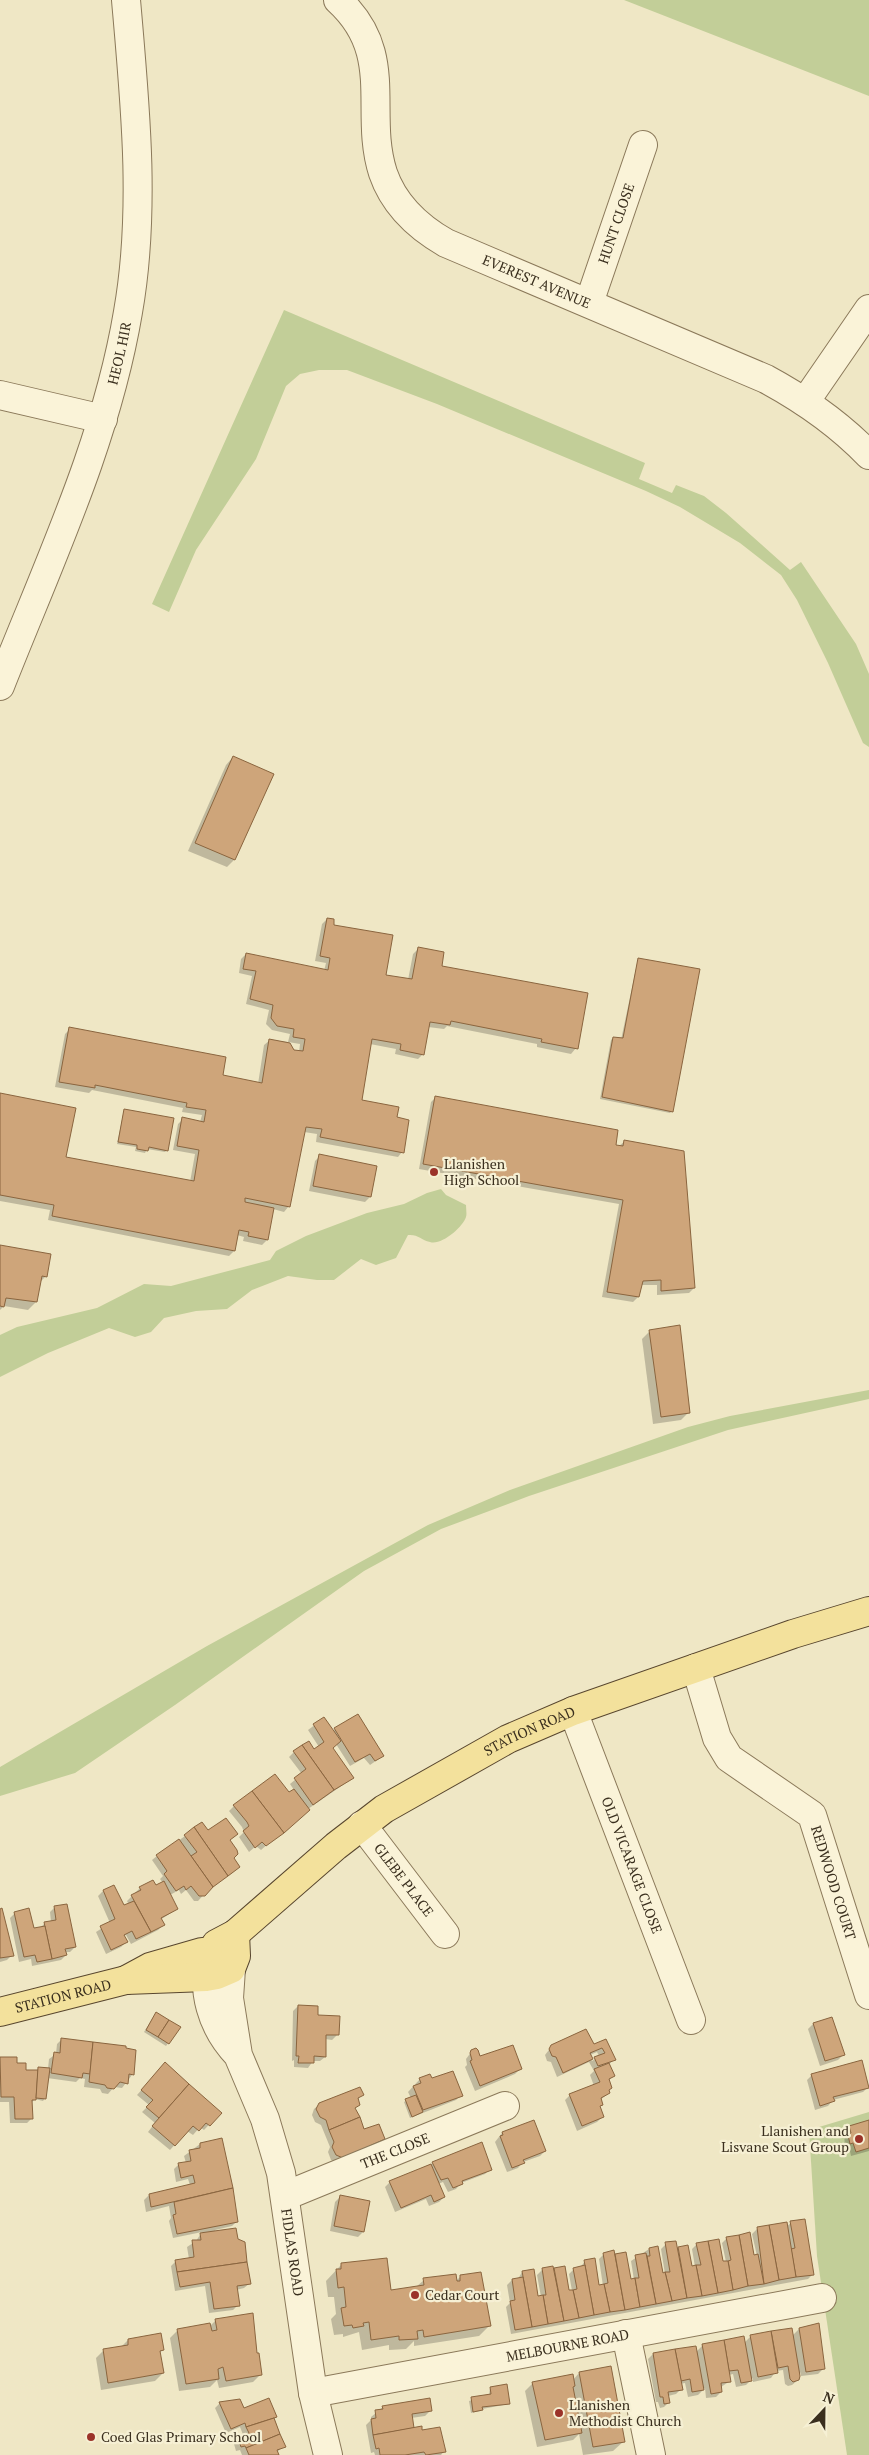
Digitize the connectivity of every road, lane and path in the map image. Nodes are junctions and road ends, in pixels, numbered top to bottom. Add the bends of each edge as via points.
1 (126, 0) edge
2 (338, 0) edge
3 (643, 145) dead end
4 (589, 303) junction
5 (869, 309) edge
6 (0, 395) edge
7 (806, 402) junction
8 (103, 419) junction
9 (869, 455) edge
10 (0, 686) edge
11 (869, 1611) edge
12 (696, 1668) junction
13 (572, 1711) junction
14 (362, 1825) junction
15 (445, 1934) dead end
16 (216, 1966) junction
17 (869, 1996) edge
18 (0, 2012) edge
19 (691, 2020) dead end
20 (505, 2106) dead end
21 (285, 2196) junction
22 (822, 2298) dead end
23 (626, 2334) junction
24 (313, 2393) junction
25 (328, 2455) edge
26 (651, 2455) edge

1 - 8 street, HEOL HIR via 135,117 134,250 128,312
2 - 4 street, EVEREST AVENUE via 359,23 367,40 375,76 380,159 388,186 406,212 416,223 446,243
3 - 4 street, HUNT CLOSE
4 - 7 street, EVEREST AVENUE via 738,366
5 - 7 street
6 - 8 street
7 - 9 street, EVEREST AVENUE
8 - 10 street, HEOL HIR
11 - 12 main road, STATION ROAD
12 - 13 main road, STATION ROAD
12 - 17 street, REDWOOD COURT via 717,1738 730,1758 812,1815
13 - 14 main road, STATION ROAD via 508,1739
13 - 19 street, OLD VICARAGE CLOSE
14 - 15 street, GLEBE PLACE
14 - 16 main road, STATION ROAD via 235,1934 216,1944
16 - 18 main road, STATION ROAD via 202,1952 150,1967 126,1980
16 - 21 street, FIDLAS ROAD via 228,1998 238,2056 265,2119
20 - 21 street, THE CLOSE
21 - 24 street, FIDLAS ROAD
22 - 23 street, MELBOURNE ROAD
23 - 24 street, MELBOURNE ROAD
23 - 26 street
24 - 25 street, FIDLAS ROAD

